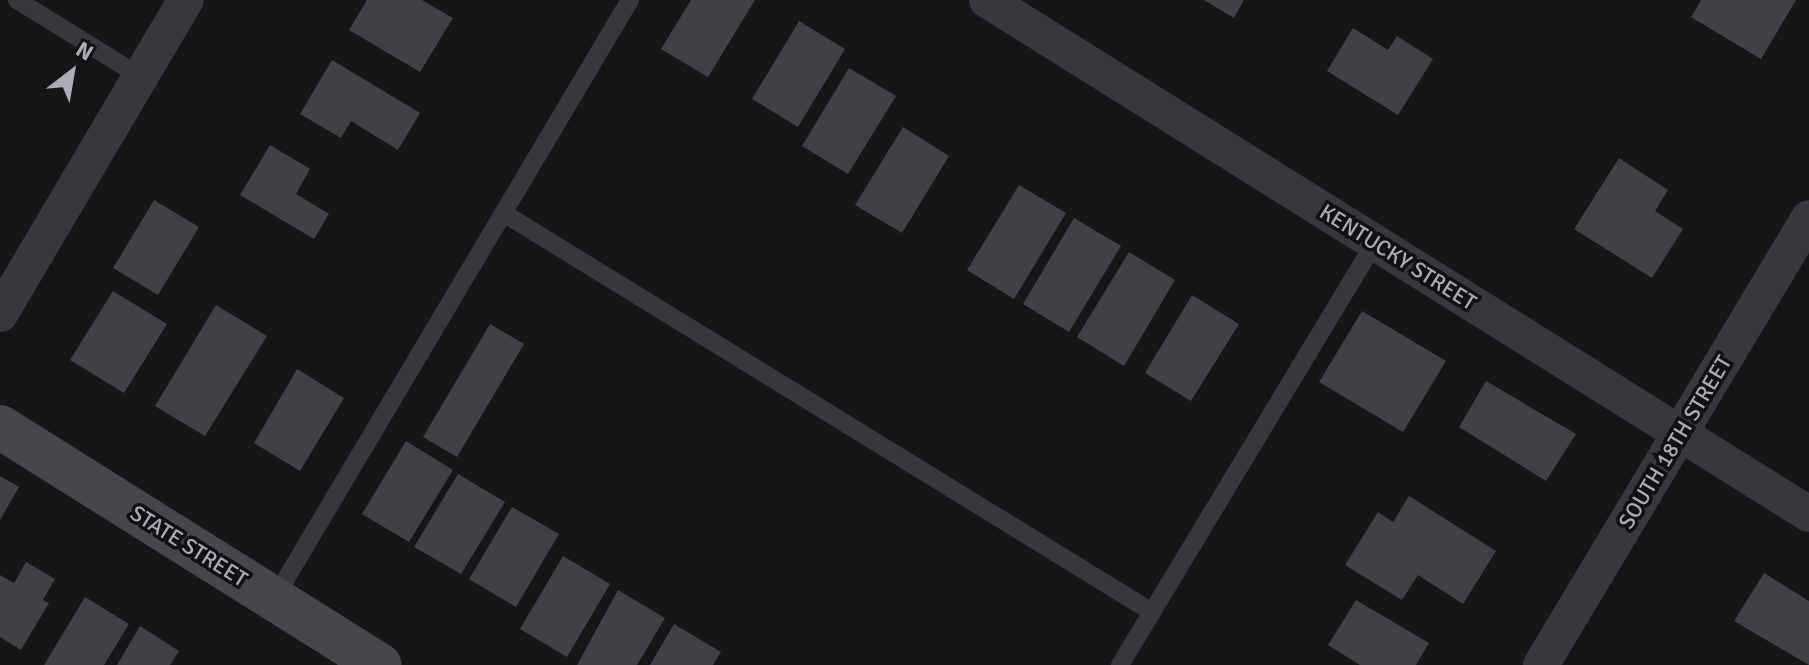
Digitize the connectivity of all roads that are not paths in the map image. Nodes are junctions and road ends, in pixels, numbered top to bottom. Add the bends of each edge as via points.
1 (17, 0) edge
2 (186, 0) edge
3 (630, 0) edge
4 (987, 0) edge
5 (141, 77) junction
6 (505, 214) junction
7 (1809, 218) edge
8 (1375, 243) junction
9 (0, 314) edge
10 (0, 427) edge
11 (1680, 433) junction
12 (1809, 514) edge
13 (274, 599) junction
14 (1152, 612) junction
15 (379, 665) edge
16 (1120, 665) edge
17 (1541, 665) edge

1 - 5 lane
2 - 5 street
3 - 6 lane
4 - 8 street, KENTUCKY STREET
5 - 9 street
6 - 13 lane
6 - 14 lane
7 - 11 street, SOUTH 18TH STREET
8 - 11 street, KENTUCKY STREET
8 - 14 lane
10 - 13 street, STATE STREET
11 - 12 street, KENTUCKY STREET
11 - 17 street, SOUTH 18TH STREET
13 - 15 street, STATE STREET
14 - 16 lane

